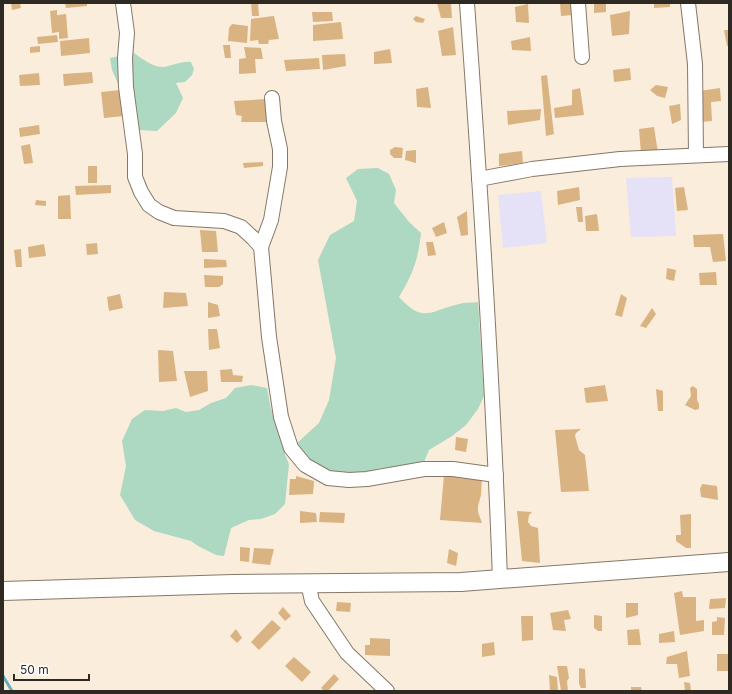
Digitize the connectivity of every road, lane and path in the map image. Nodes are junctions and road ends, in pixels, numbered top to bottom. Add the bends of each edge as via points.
1 (123, 3) edge
2 (467, 3) edge
3 (578, 3) edge
4 (688, 3) edge
5 (582, 57) dead end
6 (272, 98) dead end
7 (729, 154) edge
8 (696, 155) junction
9 (479, 179) junction
10 (261, 247) junction
11 (496, 475) junction
12 (729, 562) edge
13 (500, 578) junction
14 (308, 583) junction
15 (5, 591) edge
16 (387, 691) edge

1 - 10 street via 127,33 126,87 135,154 135,177 141,192 149,205 174,218 224,221 241,226
2 - 9 street
3 - 5 street
4 - 8 street via 695,64
6 - 10 street via 280,149 280,168 271,220
7 - 8 street
8 - 9 street via 620,159 532,169
9 - 11 street
10 - 11 street via 269,337 281,417 291,448 305,465 328,478 349,480 424,469 453,469
11 - 13 street
12 - 13 main road
13 - 14 main road via 461,582
14 - 15 main road
14 - 16 street via 312,601 347,653

